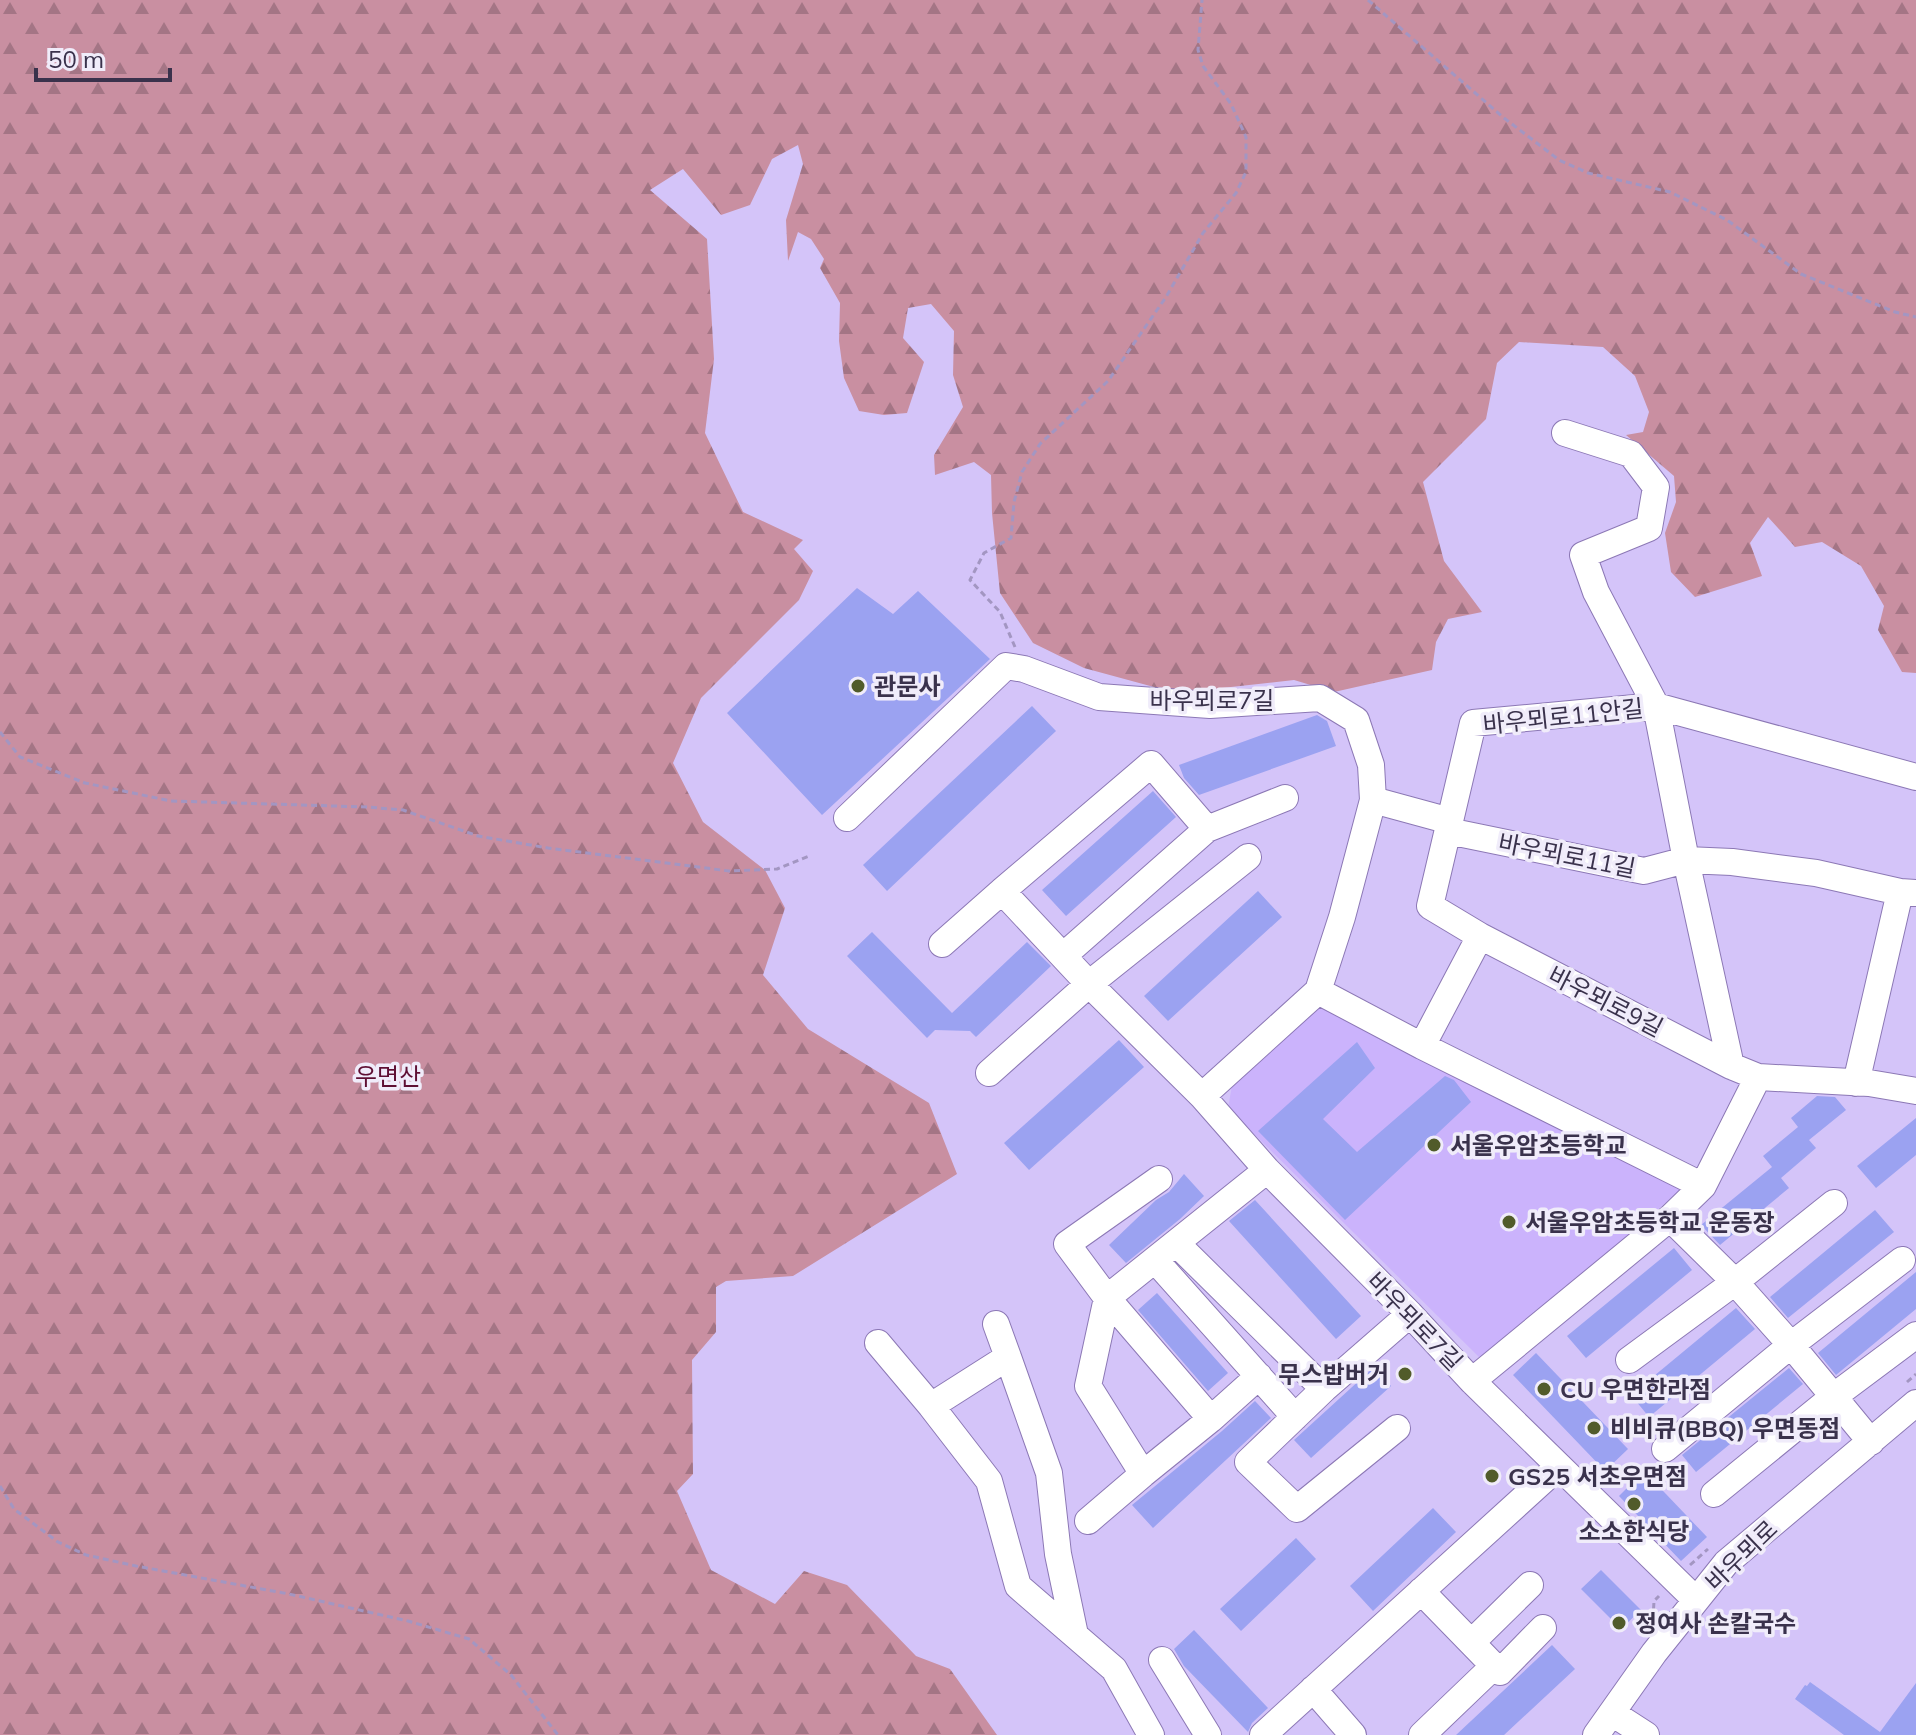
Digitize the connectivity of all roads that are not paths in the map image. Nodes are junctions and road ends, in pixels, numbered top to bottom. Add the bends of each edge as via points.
1 (1565, 433) dead end
2 (1656, 706) junction
3 (1916, 777) edge
4 (1285, 798) dead end
5 (1373, 800) junction
6 (847, 818) dead end
7 (1449, 826) junction
8 (1207, 829) junction
9 (1248, 857) dead end
10 (1686, 860) junction
11 (1002, 891) junction
12 (1908, 892) edge
13 (1480, 936) junction
14 (942, 944) dead end
15 (1063, 956) junction
16 (1089, 984) junction
17 (1318, 991) junction
18 (1422, 1046) junction
19 (1731, 1066) junction
20 (989, 1073) dead end
21 (1758, 1077) junction
22 (1856, 1083) junction
23 (1916, 1091) edge
24 (1202, 1096) junction
25 (1267, 1170) junction
26 (1159, 1179) dead end
27 (1703, 1186) junction
28 (1834, 1203) dead end
29 (1670, 1218) junction
30 (1176, 1243) junction
31 (1155, 1260) junction
32 (1902, 1260) dead end
33 (1735, 1282) junction
34 (1107, 1298) junction
35 (1410, 1314) junction
36 (996, 1324) dead end
37 (1916, 1335) edge
38 (878, 1343) dead end
39 (1791, 1345) junction
40 (1008, 1357) junction
41 (1629, 1360) dead end
42 (1259, 1376) junction
43 (1472, 1381) junction
44 (1324, 1389) junction
45 (1833, 1397) junction
46 (1916, 1403) edge
47 (931, 1406) junction
48 (1295, 1417) junction
49 (1211, 1419) junction
50 (1397, 1428) dead end
51 (1871, 1442) junction
52 (1665, 1449) dead end
53 (1559, 1466) junction
54 (1143, 1474) junction
55 (1714, 1494) dead end
56 (1088, 1521) dead end
57 (1530, 1585) dead end
58 (1421, 1591) junction
59 (1696, 1600) junction
60 (1543, 1628) dead end
61 (1075, 1635) junction
62 (1472, 1642) junction
63 (1162, 1660) dead end
64 (1494, 1666) junction
65 (1313, 1689) junction
66 (1612, 1713) junction
67 (1151, 1735) edge
68 (1208, 1735) edge
69 (1263, 1735) edge
70 (1353, 1735) edge
71 (1422, 1735) edge
72 (1596, 1735) edge
73 (1646, 1735) edge

1 - 2 street, 바우뫼로11안길 via 1631,454 1656,487 1649,528 1583,555 1596,592
2 - 3 street, 바우뫼로11안길
2 - 7 street, 바우뫼로11안길 via 1473,723
2 - 10 street
4 - 8 street
5 - 6 street, 바우뫼로7길 via 1371,765 1356,720 1320,698 1210,705 1099,697 1006,666
5 - 7 street, 바우뫼로11길
5 - 17 street, 바우뫼로7길
7 - 10 street, 바우뫼로11길 via 1644,871
7 - 13 street, 바우뫼로9길 via 1430,906
8 - 11 street via 1151,764
8 - 15 street
9 - 16 street
10 - 12 street, 바우뫼로11길 via 1816,873
10 - 19 street
11 - 14 street
11 - 15 street
12 - 22 street
13 - 18 street
13 - 19 street, 바우뫼로9길
15 - 16 street
16 - 20 street
16 - 24 street
17 - 18 street
17 - 24 street, 바우뫼로7길
18 - 27 street
19 - 21 street, 바우뫼로9길
21 - 22 street, 바우뫼로9길
21 - 27 street, 바우뫼로7길
22 - 23 street, 바우뫼로9길
24 - 25 street, 바우뫼로7길
25 - 30 street
25 - 35 street, 바우뫼로7길
26 - 34 street via 1067,1244
27 - 29 street, 바우뫼로7길
28 - 33 street
29 - 33 street
29 - 43 street, 바우뫼로7길
30 - 31 street
30 - 44 street
31 - 34 street
31 - 42 street
32 - 39 street
33 - 39 street
33 - 41 street
34 - 49 street
34 - 54 street via 1088,1386
35 - 43 street, 바우뫼로7길
35 - 44 street
36 - 40 street
37 - 45 street
38 - 47 street
39 - 45 street
39 - 52 street
40 - 47 street
40 - 61 street via 1049,1473
42 - 48 street
42 - 49 street
43 - 53 street, 바우뫼로7길
44 - 48 street
45 - 51 street
45 - 55 street
46 - 51 street, 바우뫼로
47 - 61 street via 989,1481 1018,1586
48 - 50 street via 1248,1462 1297,1509
49 - 54 street
51 - 59 street, 바우뫼로 via 1726,1563
53 - 58 street
53 - 59 street, 바우뫼로7길
54 - 56 street
57 - 62 street
58 - 62 street
58 - 65 street
59 - 66 street, 바우뫼로
60 - 64 street via 1500,1672
61 - 67 street via 1114,1669
62 - 64 street
63 - 68 street
64 - 71 street
65 - 69 street
65 - 70 street
66 - 72 street, 바우뫼로
66 - 73 street

